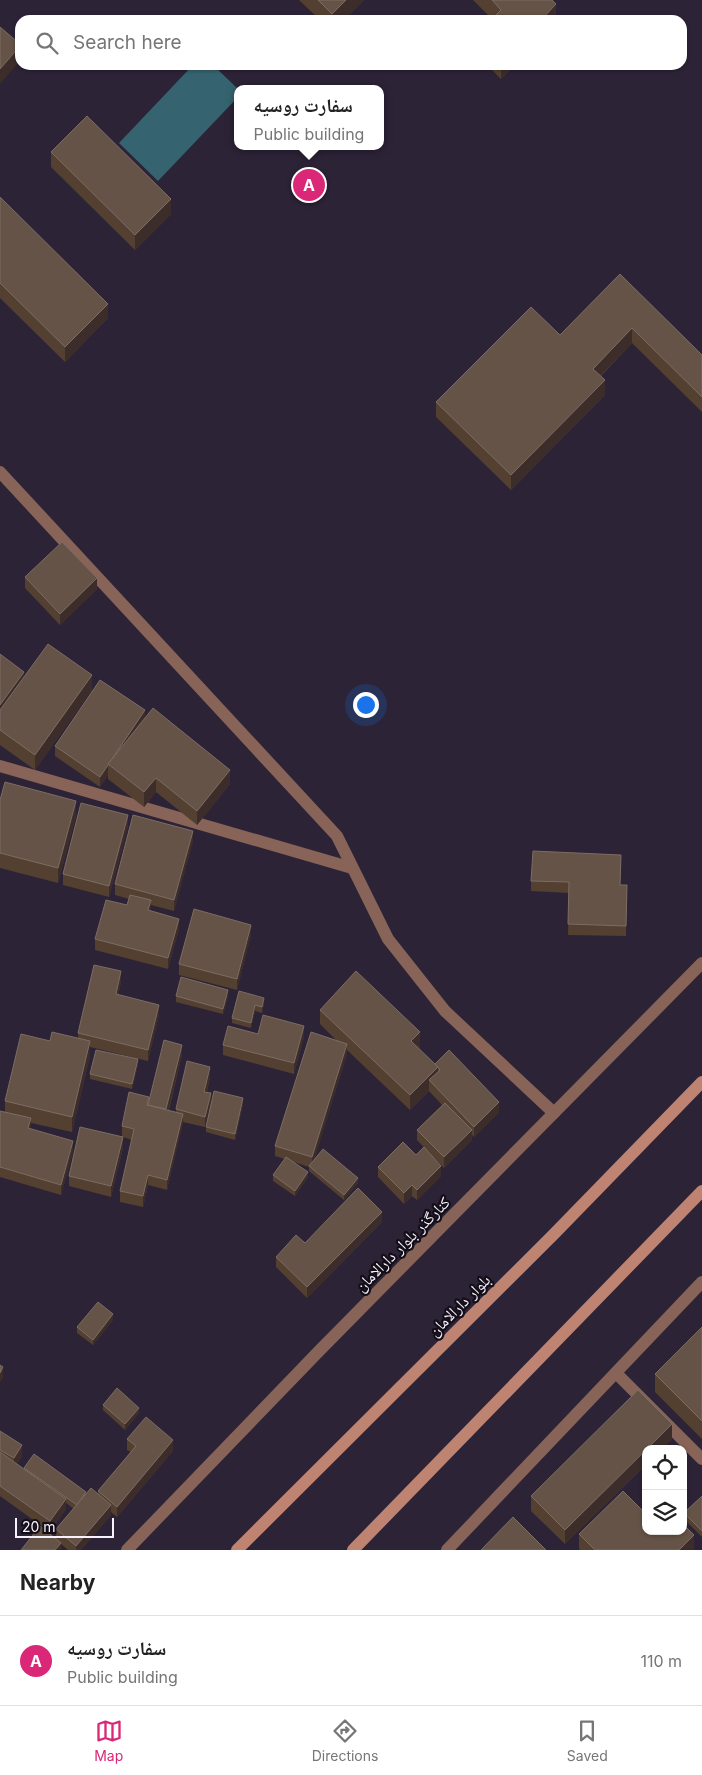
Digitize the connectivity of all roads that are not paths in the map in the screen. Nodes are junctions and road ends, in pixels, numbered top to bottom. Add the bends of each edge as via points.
1 (0, 472) edge
2 (0, 766) edge
3 (352, 868) junction
4 (702, 963) edge
5 (702, 1082) edge
6 (554, 1113) junction
7 (702, 1190) edge
8 (702, 1282) edge
9 (616, 1373) junction
10 (702, 1459) edge
11 (127, 1550) edge
12 (236, 1550) edge
13 (353, 1550) edge
14 (447, 1550) edge

1 - 3 street via 336,836
2 - 3 street
3 - 6 street via 388,939 445,1012
4 - 6 street, کنارگذر بلوار دارالامان
5 - 12 main road, بلوار دارالامان
6 - 11 street, کنارگذر بلوار دارالامان
7 - 13 main road
8 - 9 street
9 - 10 street
9 - 14 street

